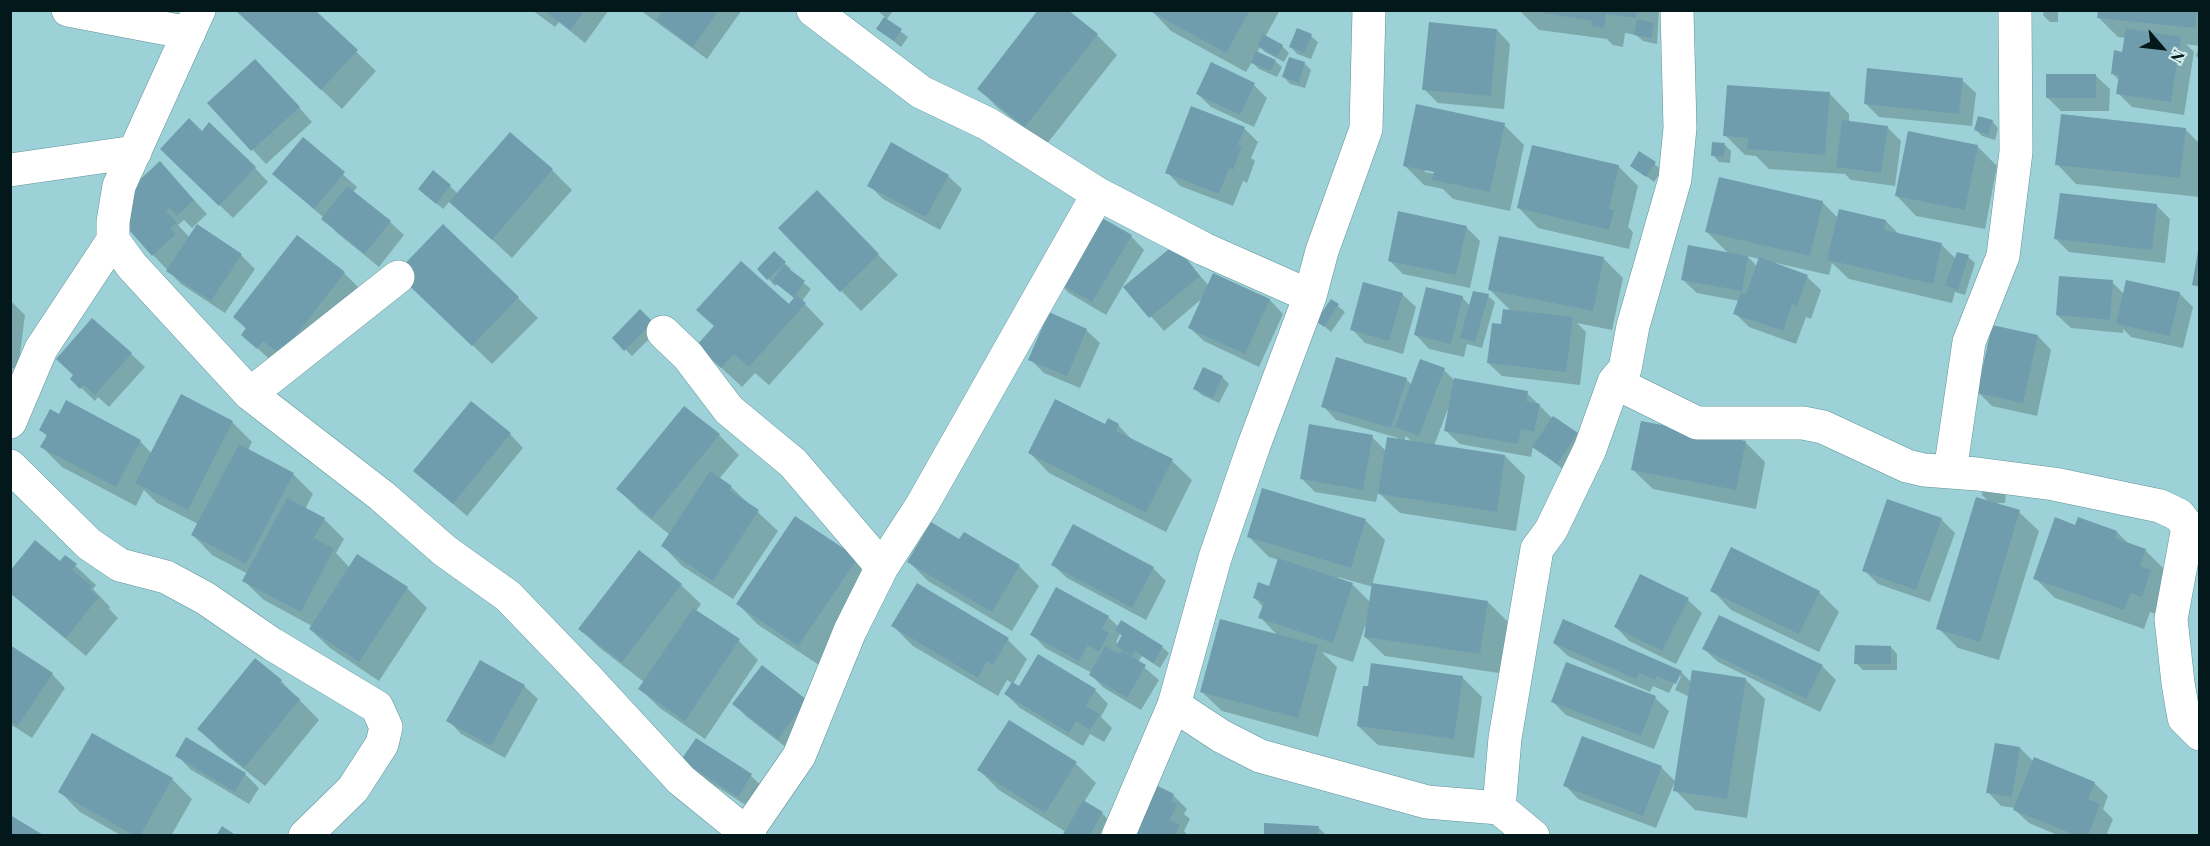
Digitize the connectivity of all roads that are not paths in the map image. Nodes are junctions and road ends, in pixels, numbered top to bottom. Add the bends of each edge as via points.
1 (68, 10) edge
2 (813, 10) edge
3 (1369, 10) edge
4 (1677, 10) edge
5 (2015, 10) edge
6 (194, 22) edge
7 (135, 152) junction
8 (10, 170) edge
9 (1098, 194) junction
10 (113, 240) junction
11 (398, 277) dead end
12 (1310, 296) junction
13 (663, 332) dead end
14 (1614, 382) junction
15 (250, 394) junction
16 (10, 422) edge
17 (10, 466) edge
18 (1950, 472) junction
19 (882, 567) junction
20 (1174, 705) junction
21 (2199, 734) edge
22 (1498, 808) junction
23 (748, 834) edge
24 (305, 836) edge
25 (1118, 836) edge
26 (1533, 836) edge

1 - 6 street
2 - 9 street via 921,92 988,124
3 - 12 street via 1366,129
4 - 14 street via 1680,128 1675,178 1633,326 1625,369
5 - 18 street via 2016,152 2004,256 1969,342
6 - 7 street
7 - 8 street
7 - 10 street via 119,186
9 - 12 street via 1204,249
9 - 19 street via 922,505
10 - 15 street via 132,266
10 - 16 street via 41,349
11 - 15 street
12 - 20 street via 1215,558
13 - 19 street via 688,356 729,410 793,463
14 - 18 street via 1696,423 1803,423 1823,427 1907,466
14 - 22 street via 1590,449 1551,530 1537,549 1505,738
15 - 23 street via 382,496 445,551 508,596 681,780
17 - 24 street via 89,544 120,565 166,577 195,592 377,707 386,727 382,744 352,789
18 - 21 street via 2054,484 2160,506 2179,515 2187,527 2186,546 2171,619 2184,718
19 - 23 street via 850,631 799,756
20 - 22 street via 1260,756 1427,802
20 - 25 street
22 - 26 street

